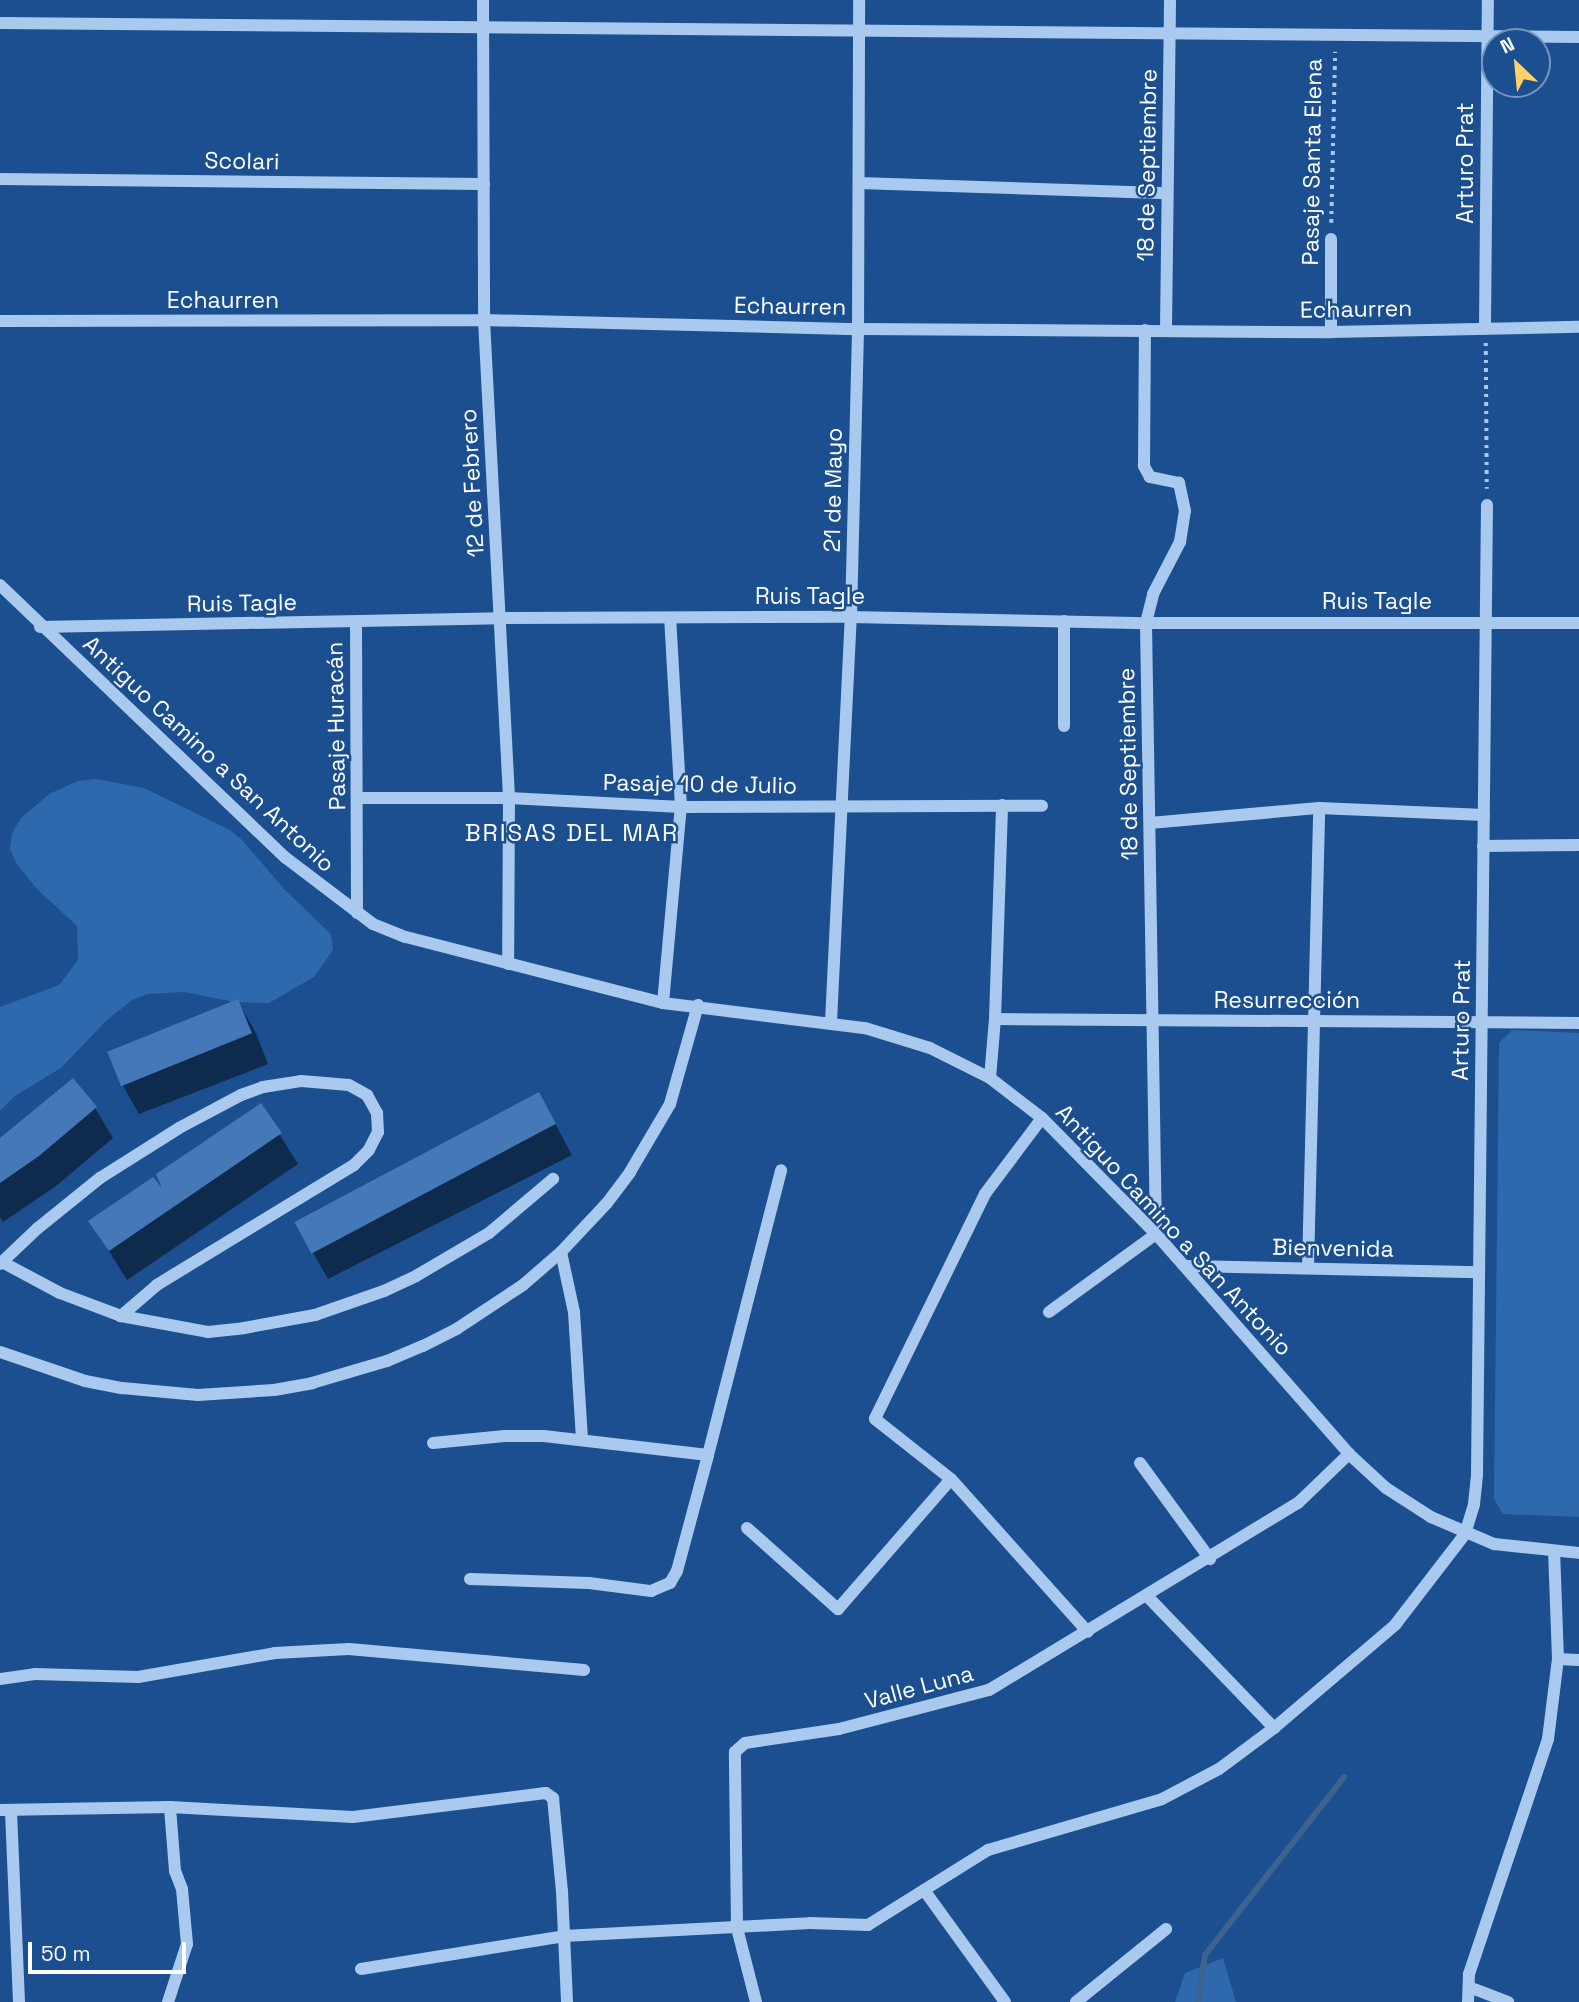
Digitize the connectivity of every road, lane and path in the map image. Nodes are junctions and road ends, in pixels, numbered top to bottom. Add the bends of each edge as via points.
1 (483, 0) edge
2 (859, 0) edge
3 (1170, 0) edge
4 (1488, 0) edge
5 (0, 23) edge
6 (483, 27) junction
7 (1487, 28) edge
8 (859, 31) junction
9 (1170, 33) junction
10 (1335, 35) junction
11 (1481, 36) edge
12 (1551, 37) edge
13 (1579, 37) edge
14 (1487, 98) edge
15 (0, 179) edge
16 (859, 183) junction
17 (484, 184) junction
18 (1167, 193) junction
19 (1331, 239) joint
20 (484, 320) junction
21 (0, 321) edge
22 (1485, 327) junction
23 (1579, 327) edge
24 (858, 329) junction
25 (1145, 330) junction
26 (1166, 330) junction
27 (1331, 332) junction
28 (1487, 505) joint
29 (0, 585) edge
30 (851, 617) junction
31 (500, 618) junction
32 (670, 618) junction
33 (1064, 621) junction
34 (1485, 621) junction
35 (356, 622) junction
36 (1146, 623) junction
37 (1579, 623) edge
38 (40, 627) junction
39 (1064, 726) dead end
40 (358, 798) junction
41 (509, 798) junction
42 (1002, 805) junction
43 (1042, 806) dead end
44 (681, 807) junction
45 (839, 808) junction
46 (1320, 808) junction
47 (1483, 815) junction
48 (1150, 823) junction
49 (1579, 845) edge
50 (1483, 846) junction
51 (357, 913) junction
52 (508, 964) junction
53 (663, 1003) junction
54 (698, 1005) junction
55 (995, 1019) junction
56 (1153, 1020) junction
57 (1314, 1021) junction
58 (831, 1022) junction
59 (1482, 1022) junction
60 (1579, 1023) edge
61 (990, 1078) junction
62 (1042, 1118) junction
63 (781, 1170) dead end
64 (553, 1179) dead end
65 (1156, 1234) junction
66 (561, 1252) junction
67 (1, 1263) edge
68 (1186, 1266) junction
69 (1308, 1268) junction
70 (1479, 1272) junction
71 (1049, 1312) dead end
72 (121, 1315) junction
73 (0, 1352) edge
74 (582, 1439) junction
75 (433, 1443) dead end
76 (1349, 1454) junction
77 (708, 1455) junction
78 (1140, 1464) dead end
79 (951, 1479) junction
80 (747, 1528) dead end
81 (1465, 1534) junction
82 (1555, 1552) junction
83 (1579, 1553) edge
84 (1210, 1559) junction
85 (470, 1578) dead end
86 (1148, 1597) junction
87 (1088, 1632) junction
88 (1558, 1659) junction
89 (1579, 1660) edge
90 (584, 1670) dead end
91 (0, 1679) edge
92 (1274, 1728) junction
93 (170, 1807) junction
94 (6, 1810) edge
95 (924, 1890) junction
96 (737, 1928) junction
97 (1166, 1929) dead end
98 (564, 1936) junction
99 (361, 1969) dead end
100 (1469, 1987) junction
101 (19, 2002) edge
102 (168, 2002) edge
103 (567, 2002) edge
104 (756, 2002) edge
105 (1005, 2002) edge
106 (1076, 2002) edge
107 (1468, 2002) edge
108 (1508, 2002) edge

1 - 6 street, 12 de Febrero
2 - 8 street, 21 de Mayo
3 - 9 street, 18 de Septiembre
4 - 7 street, Arturo Prat
5 - 6 street
6 - 8 street
6 - 17 street, 12 de Febrero
8 - 9 street
8 - 16 street, 21 de Mayo
9 - 10 street
9 - 18 street, 18 de Septiembre
10 - 11 street
10 - 19 path, Pasaje Santa Elena
12 - 13 street
14 - 22 street, Arturo Prat
15 - 17 street, Scolari
16 - 18 street
16 - 24 street, 21 de Mayo
17 - 20 street, 12 de Febrero
18 - 26 street, 18 de Septiembre
19 - 27 street, Pasaje Santa Elena
20 - 21 street, Echaurren
20 - 24 street, Echaurren
20 - 31 street, 12 de Febrero
22 - 23 street, Echaurren
22 - 27 street, Echaurren
22 - 28 path
24 - 25 street, Echaurren
24 - 30 street, 21 de Mayo
25 - 26 street, Echaurren
25 - 36 street, 18 de Septiembre via 1144,466 1155,480 1179,483 1185,511 1180,542 1153,594
26 - 27 street, Echaurren
28 - 34 street, Arturo Prat
29 - 38 street, Antiguo Camino a San Antonio
30 - 32 street, Ruis Tagle
30 - 33 street, Ruis Tagle
30 - 45 street, 21 de Mayo
31 - 32 street, Ruis Tagle
31 - 35 street, Ruis Tagle
31 - 41 street, 12 de Febrero
32 - 44 street
33 - 36 street, Ruis Tagle
33 - 39 street
34 - 36 street, Ruis Tagle
34 - 37 street, Ruis Tagle
34 - 47 street, Arturo Prat
35 - 38 street, Ruis Tagle
35 - 40 street, Pasaje Huracán
36 - 48 street, 18 de Septiembre
38 - 51 street, Antiguo Camino a San Antonio via 286,859
40 - 41 street, Pasaje 10 de Julio
40 - 51 street, Pasaje Huracán
41 - 44 street, Pasaje 10 de Julio
41 - 52 street, 12 de Febrero
42 - 43 street, Pasaje 10 de Julio
42 - 45 street, Pasaje 10 de Julio
42 - 55 street
44 - 45 street, Pasaje 10 de Julio
44 - 53 street
45 - 58 street, 21 de Mayo
46 - 47 street
46 - 48 street
46 - 57 street
47 - 50 street, Arturo Prat
48 - 56 street, 18 de Septiembre
49 - 50 street
50 - 59 street, Arturo Prat
51 - 52 street, Antiguo Camino a San Antonio via 406,937
52 - 53 street, Antiguo Camino a San Antonio
53 - 54 street, Antiguo Camino a San Antonio
54 - 58 street, Antiguo Camino a San Antonio
54 - 66 street via 670,1104 651,1139 607,1203
55 - 56 street, Resurrección
55 - 61 street
56 - 57 street, Resurrección
56 - 65 street, 18 de Septiembre
57 - 59 street, Resurrección
57 - 69 street
58 - 61 street, Antiguo Camino a San Antonio via 930,1048
59 - 60 street, Resurrección
59 - 70 street, Arturo Prat
61 - 62 street, Antiguo Camino a San Antonio
62 - 65 street, Antiguo Camino a San Antonio
62 - 79 street via 985,1194 875,1419
63 - 77 street
64 - 72 street via 497,1227 454,1256 350,1304 280,1323 208,1332
65 - 68 street, Antiguo Camino a San Antonio
65 - 71 street
66 - 73 street via 523,1285 458,1328 387,1361 312,1383 236,1394 160,1393 85,1381
66 - 74 street via 574,1312
67 - 72 street via 60,1293
67 - 72 street via 100,1178 241,1095 301,1081 349,1085 367,1095 377,1113 378,1132 355,1165 157,1285
68 - 69 street, Bienvenida
68 - 76 street, Antiguo Camino a San Antonio
69 - 70 street, Bienvenida
70 - 81 street, Arturo Prat via 1477,1474
74 - 75 street via 505,1436
74 - 77 street
76 - 81 street, Antiguo Camino a San Antonio via 1408,1503
76 - 84 street, Valle Luna via 1298,1503
77 - 85 street via 677,1571 665,1587 651,1591
78 - 84 street
79 - 80 street via 838,1609
79 - 87 street
81 - 82 street, Antiguo Camino a San Antonio via 1493,1544
81 - 92 street via 1395,1625
82 - 83 street, Antiguo Camino a San Antonio
82 - 88 street
84 - 86 street, Valle Luna
86 - 87 street, Valle Luna
86 - 92 street
87 - 96 street, Valle Luna via 989,1690 839,1729 745,1743 735,1752
88 - 89 street
88 - 100 street via 1548,1739 1469,1974
90 - 91 street via 349,1649 275,1653 138,1677 35,1674
92 - 95 street via 1219,1769 1162,1799 988,1850
93 - 94 street
93 - 98 street via 353,1817 546,1793 553,1798
93 - 102 street via 187,1944
94 - 101 street
95 - 96 street via 868,1925
95 - 105 street
96 - 98 street
96 - 104 street, Valle Luna
97 - 106 street
98 - 99 street
98 - 103 street
100 - 107 street
100 - 108 street

